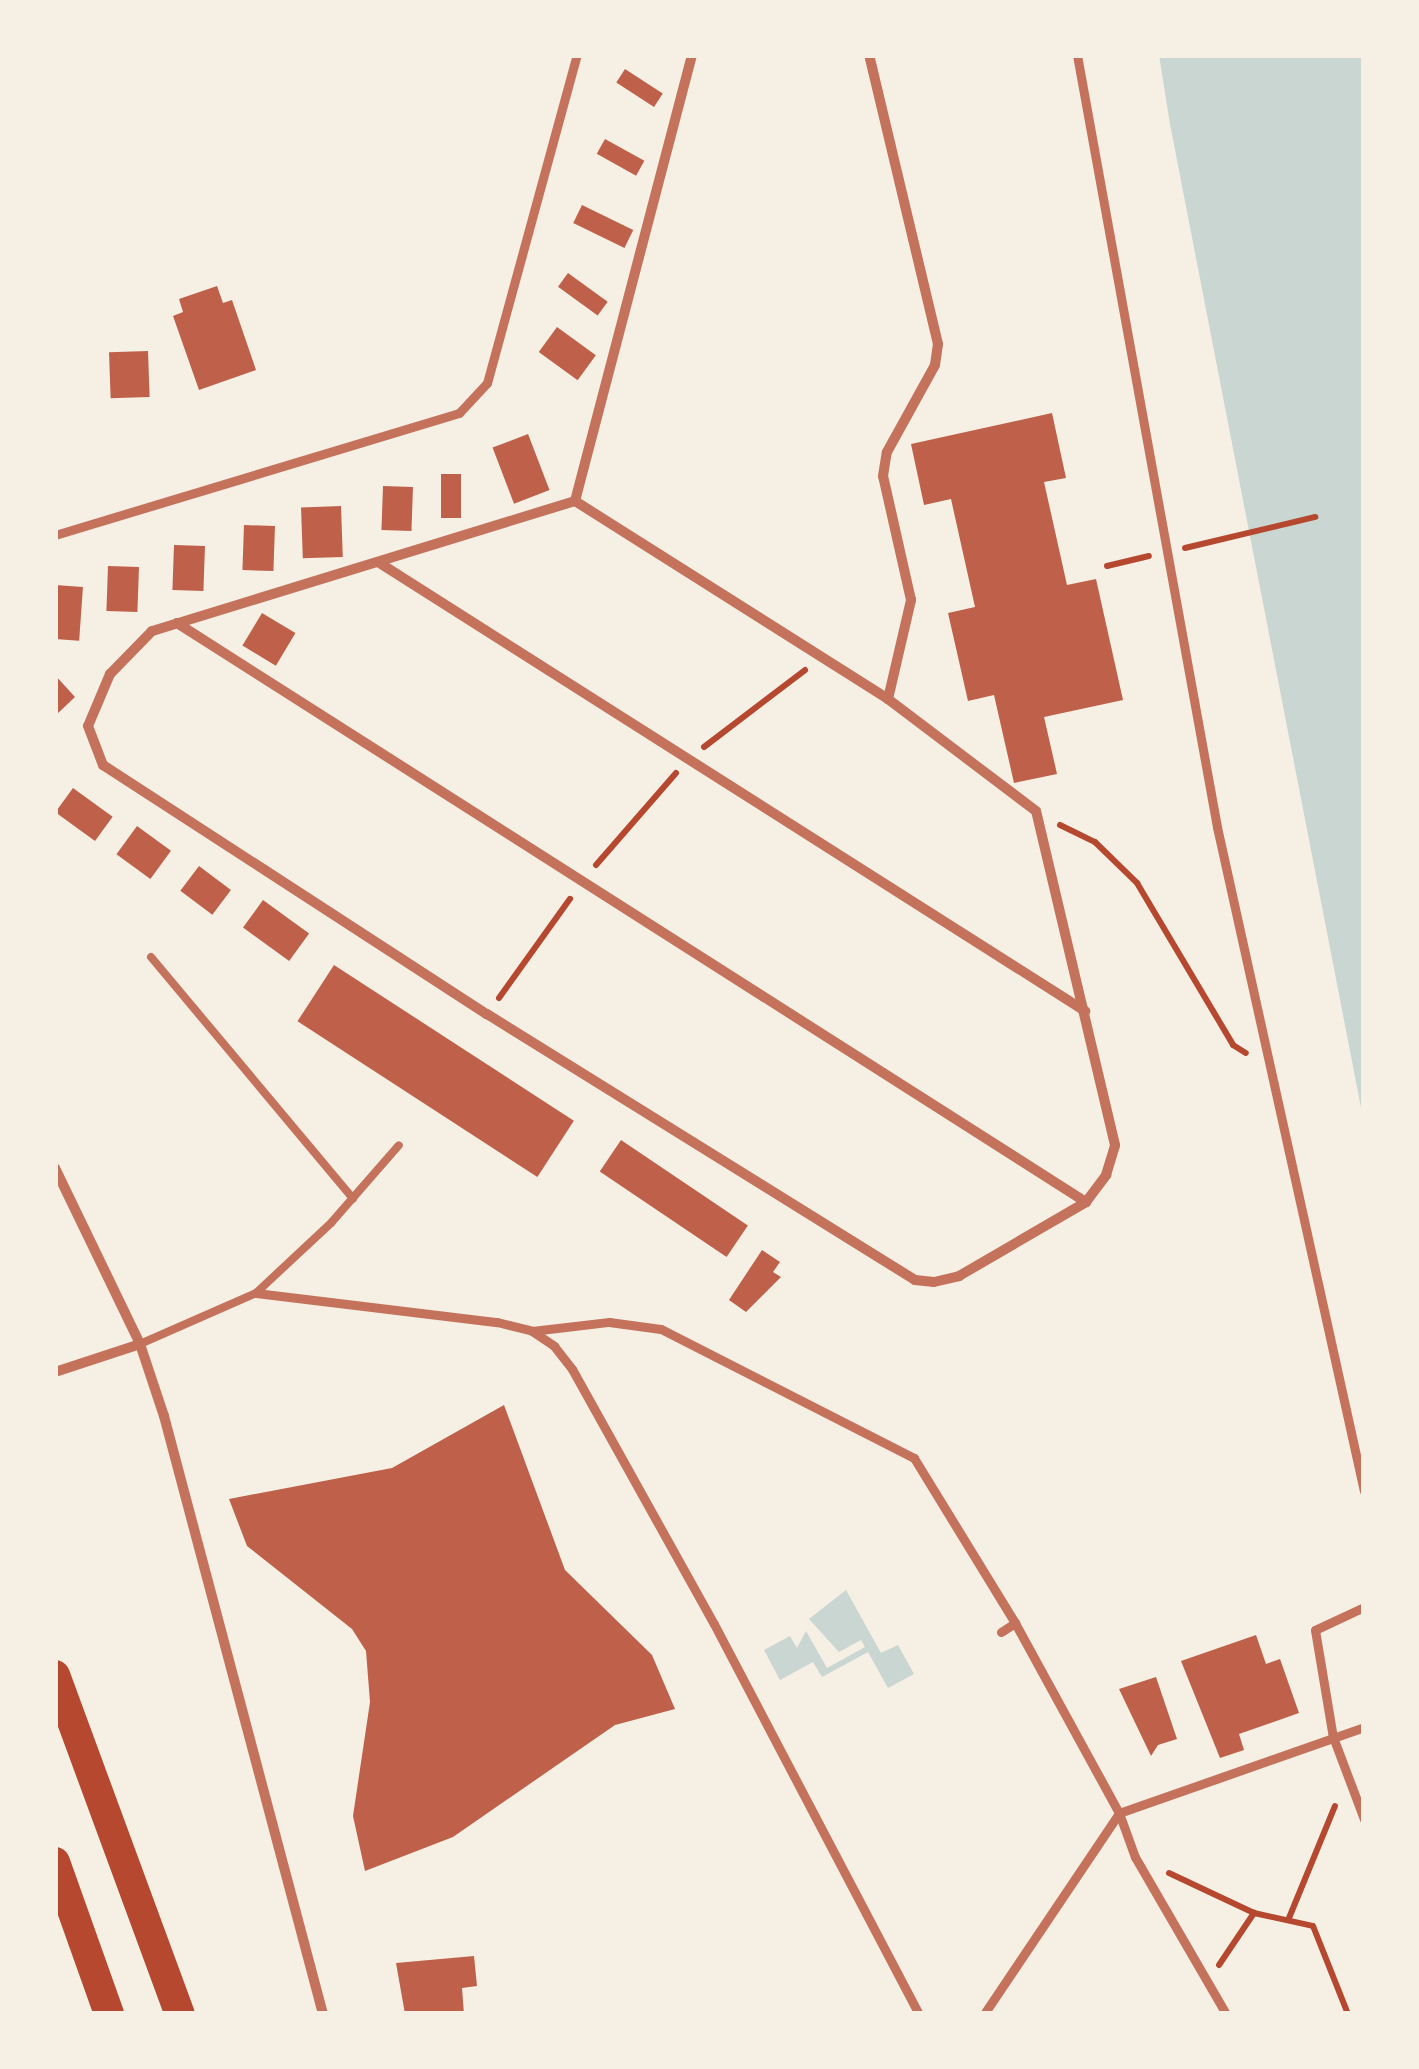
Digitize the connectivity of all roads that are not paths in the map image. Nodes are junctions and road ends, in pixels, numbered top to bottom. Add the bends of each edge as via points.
1 (577, 55) edge
2 (692, 55) edge
3 (870, 55) edge
4 (1078, 55) edge
5 (574, 501) junction
6 (55, 534) edge
7 (378, 562) junction
8 (177, 623) junction
9 (888, 700) junction
10 (151, 956) dead end
11 (1086, 1012) junction
12 (399, 1145) dead end
13 (55, 1168) edge
14 (352, 1199) junction
15 (1086, 1202) junction
16 (256, 1293) junction
17 (532, 1331) junction
18 (140, 1344) junction
19 (55, 1372) edge
20 (1364, 1491) edge
21 (1364, 1607) edge
22 (1015, 1623) junction
23 (1001, 1632) dead end
24 (55, 1675) edge
25 (1364, 1727) edge
26 (1333, 1737) junction
27 (1119, 1813) junction
28 (1364, 1819) edge
29 (55, 1862) edge
30 (1224, 2012) edge
31 (109, 2014) edge
32 (180, 2014) edge
33 (323, 2014) edge
34 (919, 2014) edge
35 (984, 2014) edge

1 - 6 street via 487,383 459,413
2 - 5 street
3 - 9 street via 938,344 936,365 887,452 883,476 911,600
4 - 20 street via 1216,827
5 - 7 street
5 - 9 street
7 - 8 street
7 - 11 street
8 - 15 street
8 - 15 street via 129,649 95,704 88,726 103,765 488,1014 915,1280 959,1276
9 - 11 street via 1021,794 1039,821
10 - 14 lane
11 - 15 street via 1115,1146
12 - 14 lane
13 - 18 street
14 - 16 lane
16 - 17 street
16 - 18 lane
17 - 22 street via 609,1322 661,1329 914,1458
17 - 34 street via 572,1368 719,1621
18 - 19 street
18 - 33 street via 206,1561
21 - 26 street via 1315,1630
22 - 23 street
22 - 27 street
24 - 32 highway
25 - 26 street
26 - 27 street
26 - 28 street
27 - 30 street via 1135,1857
27 - 35 street
29 - 31 highway

